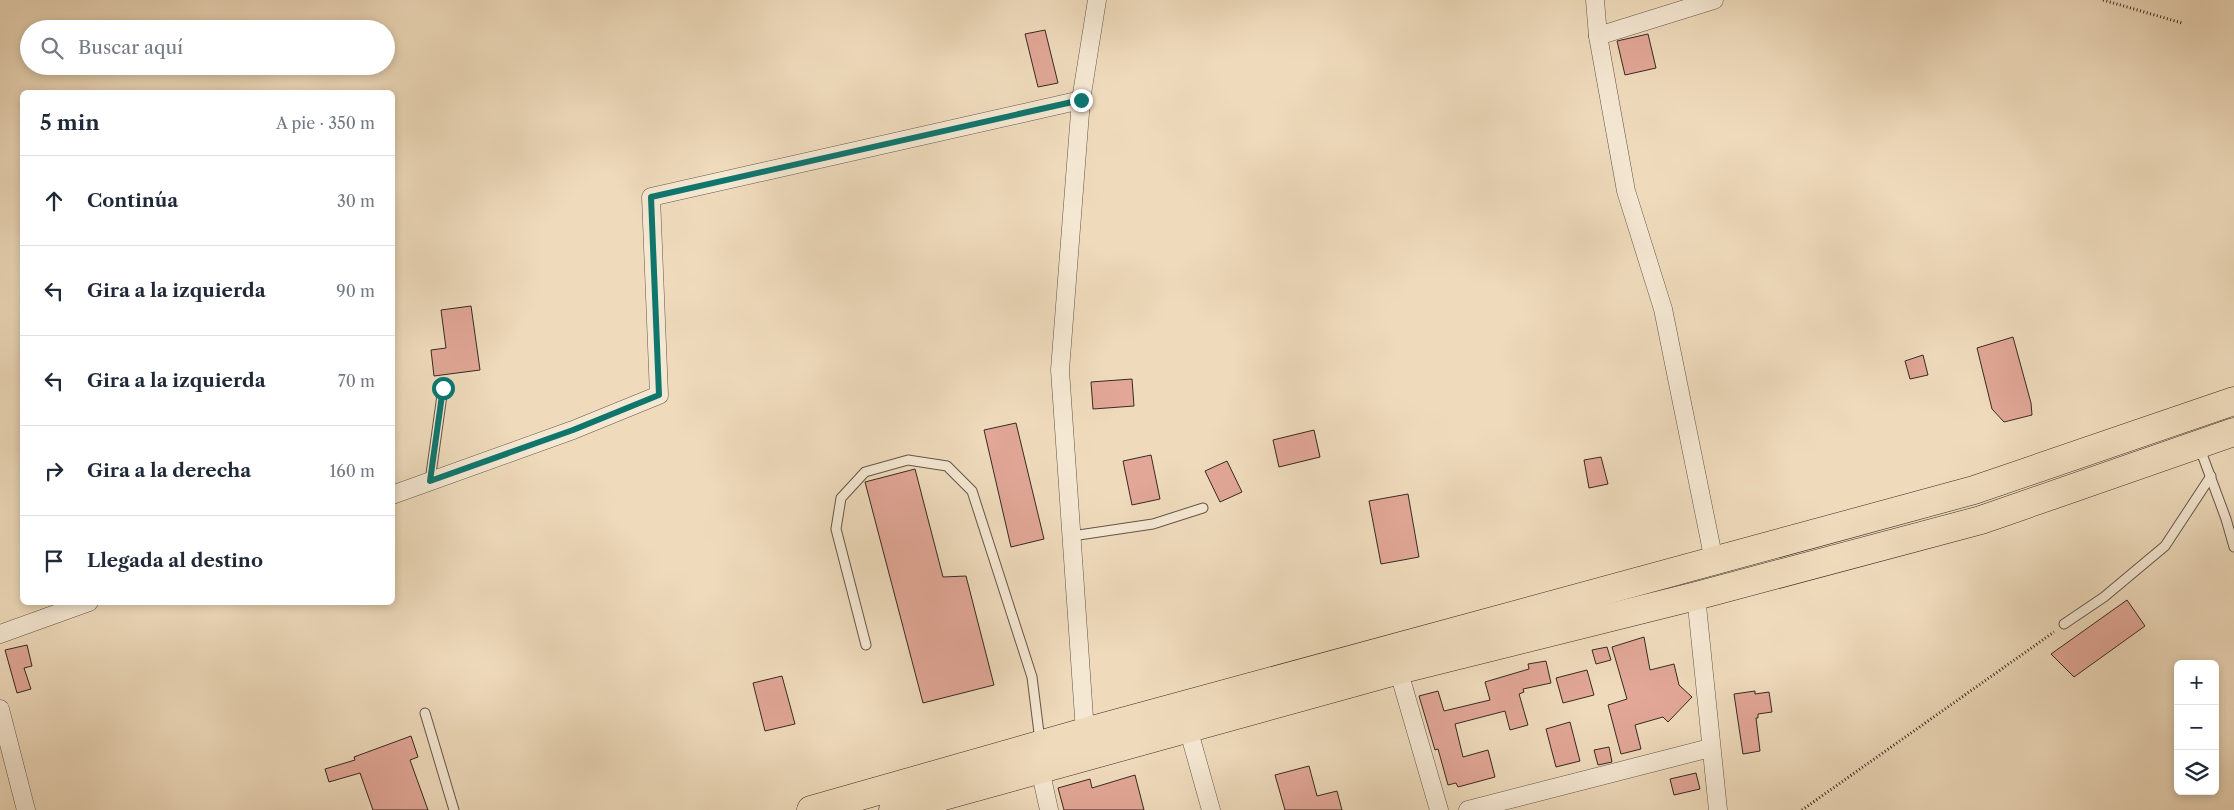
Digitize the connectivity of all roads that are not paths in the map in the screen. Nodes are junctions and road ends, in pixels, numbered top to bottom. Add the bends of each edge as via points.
1 (1097, 0) edge
2 (1595, 0) edge
3 (1714, 0) edge
4 (1598, 36) junction
5 (1081, 100) junction
6 (443, 388) dead end
7 (2234, 401) edge
8 (2234, 432) edge
9 (2199, 446) junction
10 (2211, 476) junction
11 (430, 481) junction
12 (1974, 490) junction
13 (395, 494) edge
14 (1203, 508) dead end
15 (1868, 519) junction
16 (1980, 520) junction
17 (1072, 536) junction
18 (2234, 547) edge
19 (1874, 548) junction
20 (1714, 561) junction
21 (1696, 596) junction
22 (81, 605) edge
23 (2064, 624) road end
24 (0, 634) edge
25 (866, 645) dead end
26 (1396, 660) junction
27 (0, 708) edge
28 (425, 713) dead end
29 (1188, 728) junction
30 (1085, 732) junction
31 (1710, 748) junction
32 (1040, 758) junction
33 (26, 810) edge
34 (454, 810) edge
35 (811, 810) edge
36 (893, 810) edge
37 (1049, 810) edge
38 (1211, 810) edge
39 (1439, 810) edge
40 (1468, 810) edge
41 (1718, 810) edge

1 - 5 street
2 - 4 street
3 - 4 street
4 - 20 street via 1626,191 1663,309
5 - 11 street via 651,197 659,395 573,430
5 - 17 street via 1060,370
6 - 11 lane
7 - 12 main road
8 - 9 main road
9 - 10 lane
9 - 16 main road
10 - 18 lane
10 - 23 lane via 2165,546 2104,597
11 - 13 street
12 - 15 main road
12 - 16 main road
14 - 17 lane via 1153,524
15 - 19 main road
15 - 20 main road
16 - 19 main road
17 - 30 street
19 - 21 main road
20 - 26 main road
21 - 26 main road
21 - 31 street
22 - 24 street
25 - 32 lane via 836,529 841,498 865,472 908,460 947,466 972,491 1032,677
26 - 29 main road
26 - 30 main road
26 - 39 street
27 - 33 street
28 - 34 lane
29 - 32 main road
29 - 38 street
30 - 32 main road
31 - 40 street
31 - 41 street
32 - 35 main road
32 - 36 main road
32 - 37 street

